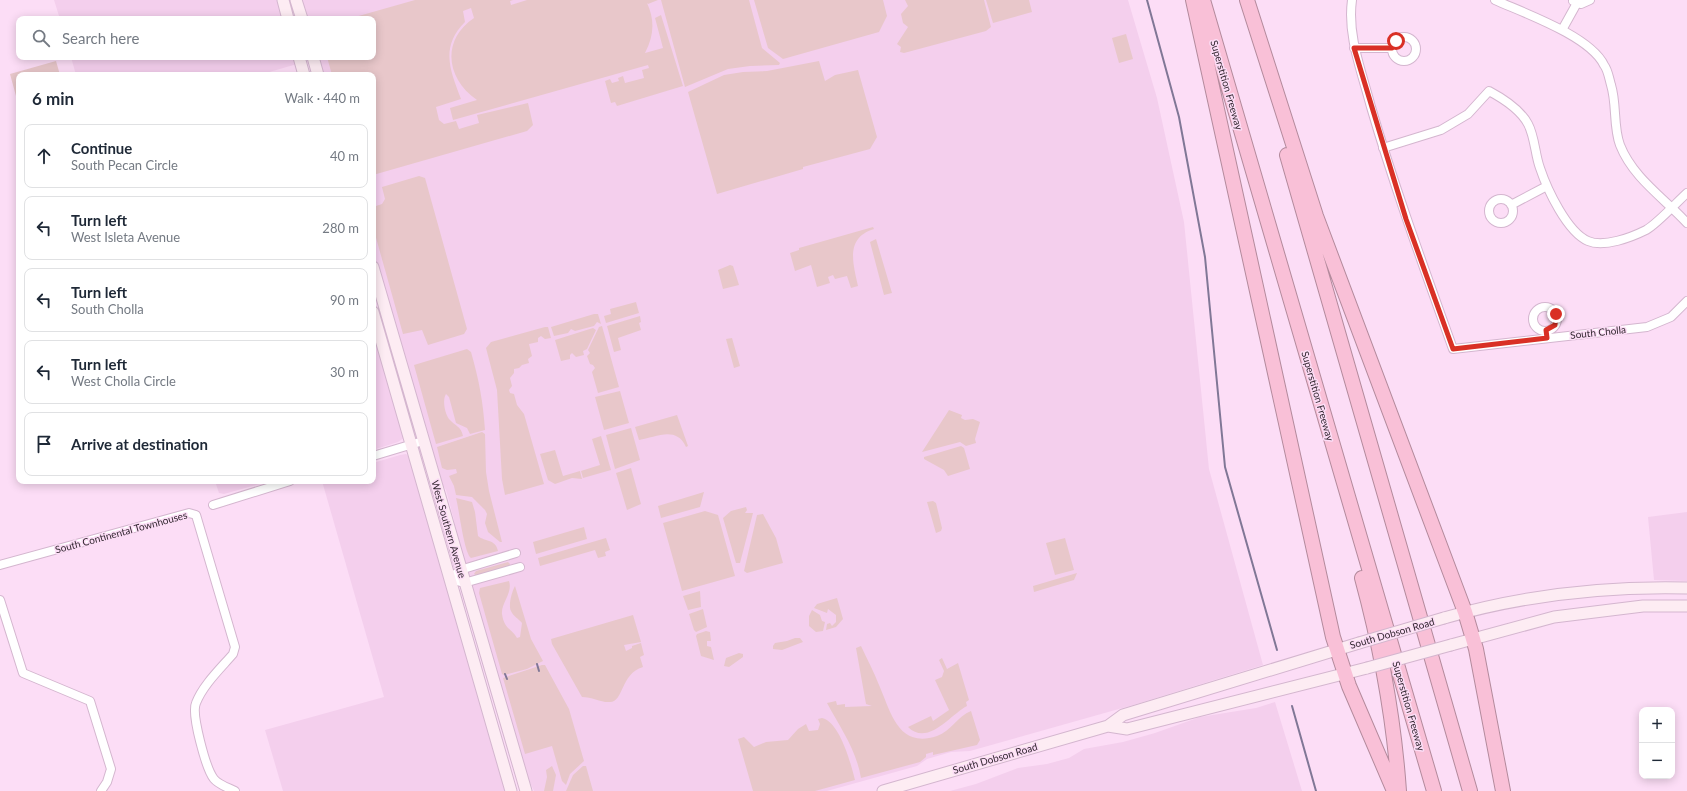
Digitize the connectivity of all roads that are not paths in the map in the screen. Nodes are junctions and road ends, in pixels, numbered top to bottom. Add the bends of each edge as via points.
1 (282, 0) edge
2 (1193, 0) edge
3 (1203, 0) edge
4 (1242, 0) edge
5 (1247, 0) edge
6 (1352, 0) edge
7 (1495, 0) edge
8 (1590, 0) edge
9 (294, 2) edge
10 (1575, 2) edge
11 (287, 16) edge
12 (301, 16) edge
13 (1562, 30) junction
14 (1354, 48) junction
15 (1392, 48) dead end
16 (300, 60) edge
17 (314, 60) edge
18 (303, 72) edge
19 (317, 72) edge
20 (1383, 148) junction
21 (1547, 186) junction
22 (1687, 193) edge
23 (1511, 205) dead end
24 (1672, 206) junction
25 (1687, 223) edge
26 (376, 277) edge
27 (1687, 301) edge
28 (376, 322) edge
29 (1318, 395) junction
30 (423, 441) junction
31 (412, 444) junction
32 (376, 455) edge
33 (280, 484) edge
34 (213, 505) dead end
35 (516, 553) dead end
36 (0, 565) edge
37 (520, 567) dead end
38 (460, 570) junction
39 (450, 579) junction
40 (464, 583) junction
41 (1687, 588) edge
42 (0, 600) edge
43 (1687, 606) edge
44 (1465, 612) junction
45 (1473, 638) junction
46 (1336, 648) junction
47 (1345, 674) junction
48 (479, 681) junction
49 (1108, 726) junction
50 (510, 739) junction
51 (101, 791) edge
52 (236, 791) edge
53 (511, 791) edge
54 (526, 791) edge
55 (883, 791) edge
56 (1394, 791) edge
57 (1399, 791) edge
58 (1434, 791) edge
59 (1470, 791) edge
60 (1503, 791) edge

1 - 11 main road
2 - 46 highway
3 - 29 highway, Superstition Freeway
4 - 59 highway
5 - 44 highway via 1316,216
6 - 14 street via 1350,15
7 - 13 street
8 - 10 street via 1585,4
9 - 12 main road
10 - 13 street
13 - 24 street via 1590,48 1604,64 1612,87 1620,144 1634,171
14 - 15 street
14 - 20 street
16 - 18 main road
17 - 19 main road
20 - 21 street via 1441,130 1468,114 1490,91 1508,101 1529,124 1539,168
20 - 27 street, South Cholla via 1453,349 1547,334 1648,327 1671,316
21 - 23 street
21 - 24 street via 1571,227 1588,241 1601,243 1627,238 1648,229
22 - 24 street
24 - 25 street
26 - 30 main road, West Southern Avenue
28 - 31 main road, West Southern Avenue
29 - 57 highway via 1335,484 1376,634 1389,705
29 - 58 highway, Superstition Freeway
30 - 31 street
30 - 38 main road, West Southern Avenue
31 - 32 street
31 - 39 main road, West Southern Avenue
33 - 34 street
35 - 38 street
36 - 52 street, South Continental Townhouses via 189,513 196,515 235,647 233,654 201,693 195,704 194,714 212,774 221,784
37 - 40 street
38 - 39 street
38 - 40 main road, West Southern Avenue
39 - 40 street
39 - 48 main road, West Southern Avenue
40 - 50 main road, West Southern Avenue
41 - 44 main road, South Dobson Road via 1598,589 1544,596
42 - 51 street via 23,673 90,701 111,769
43 - 45 main road, South Dobson Road via 1643,606 1583,612 1529,622
44 - 45 highway
44 - 46 main road, South Dobson Road, bridge
45 - 47 main road, South Dobson Road, bridge
45 - 60 highway
46 - 47 highway
46 - 49 main road, South Dobson Road via 1124,715
47 - 49 main road, South Dobson Road via 1127,729
47 - 56 highway
48 - 50 main road via 488,687 497,717
48 - 53 main road, West Southern Avenue
49 - 55 main road, South Dobson Road
50 - 54 main road, West Southern Avenue

